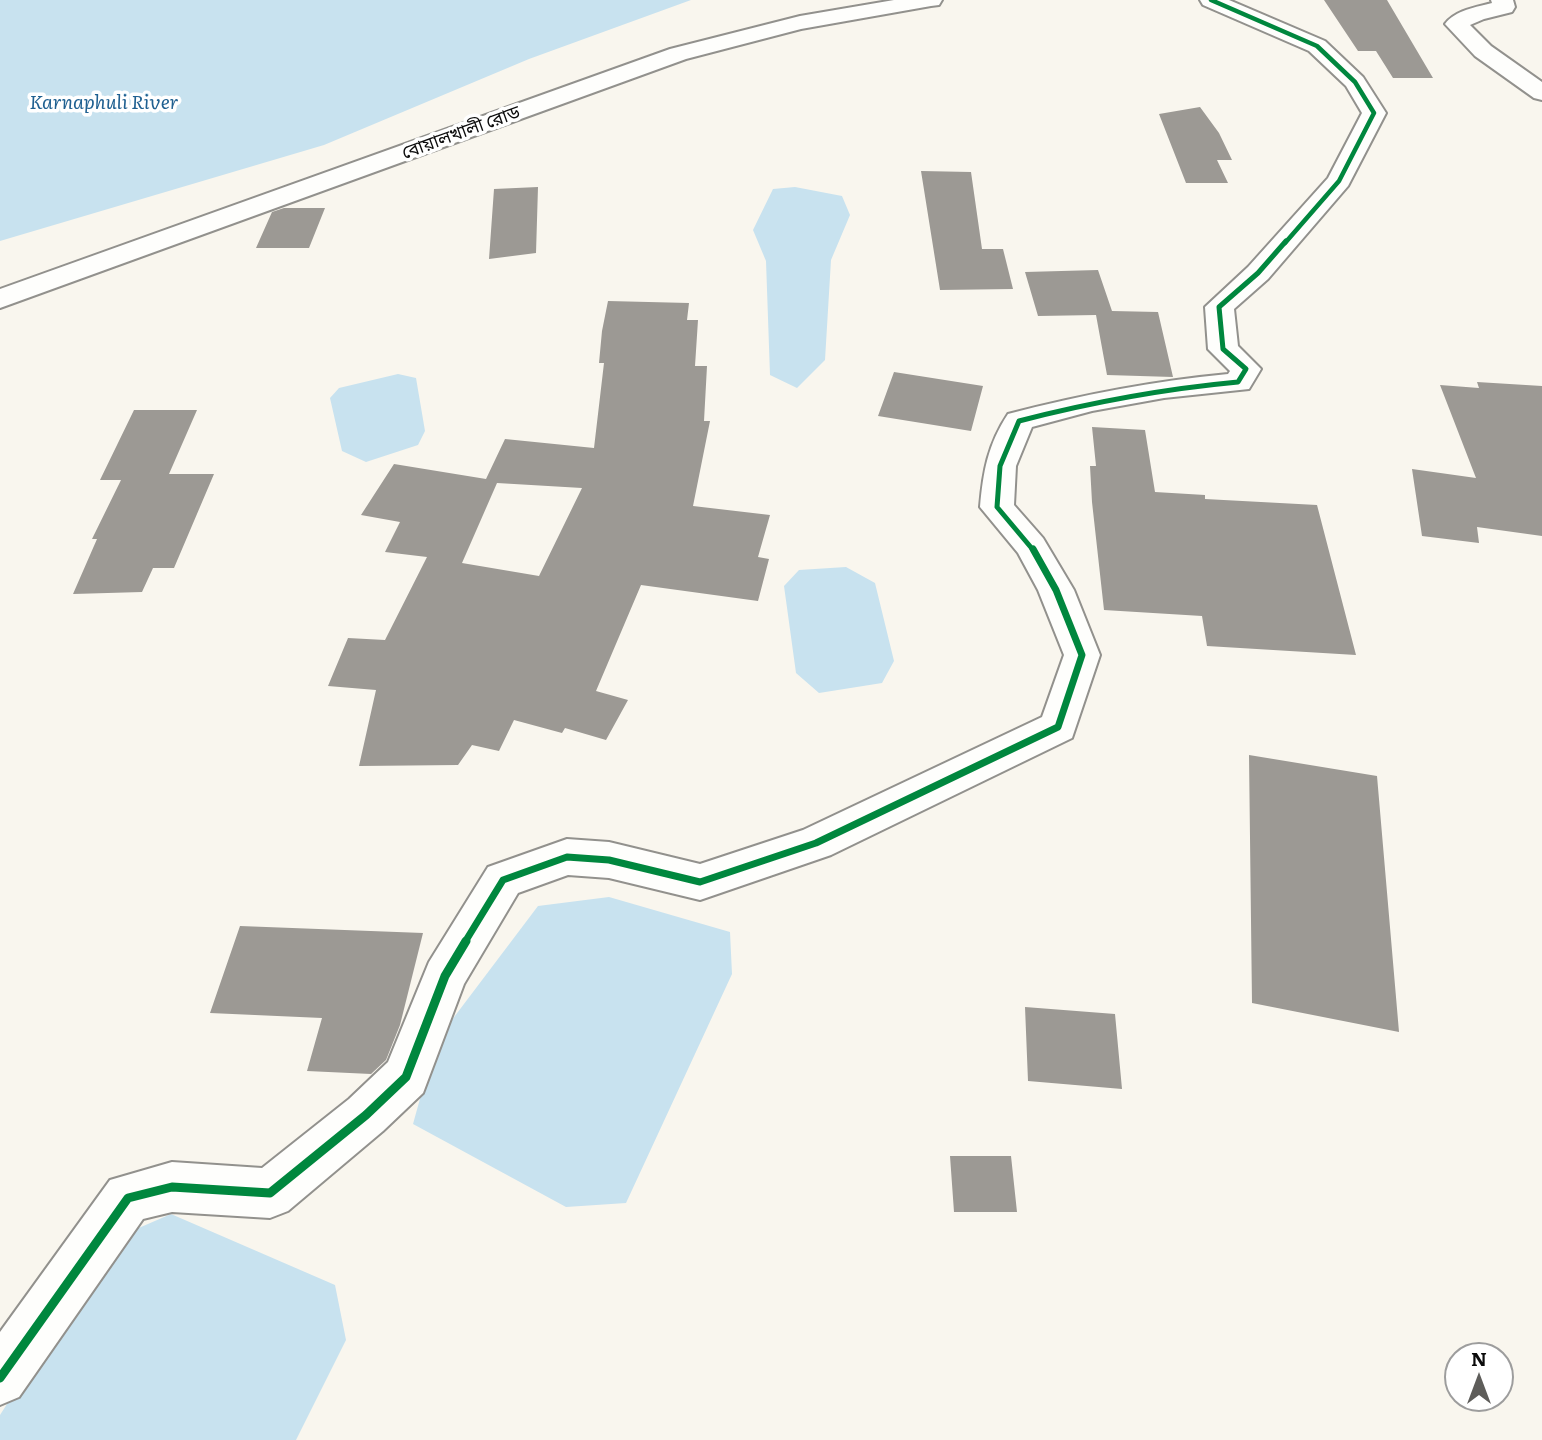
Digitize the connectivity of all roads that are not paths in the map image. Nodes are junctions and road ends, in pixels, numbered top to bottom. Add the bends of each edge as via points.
1 (932, 0) edge
2 (1211, 0) edge
3 (1502, 0) edge
4 (1542, 93) edge
5 (0, 299) edge
6 (0, 1378) edge

1 - 5 street, বোয়ালখালী রোড via 800,23 678,54
2 - 6 street via 1317,46 1355,82 1374,113 1339,181 1258,273 1219,307 1223,349 1246,369 1238,383 1164,389 1019,421 1000,466 997,507 1031,546 1050,579 1082,655 1058,727 816,843 700,882 609,860 566,857 503,880 445,976 406,1077 270,1193 172,1187 128,1198
3 - 4 street via 1504,7 1476,13 1456,24 1483,51

